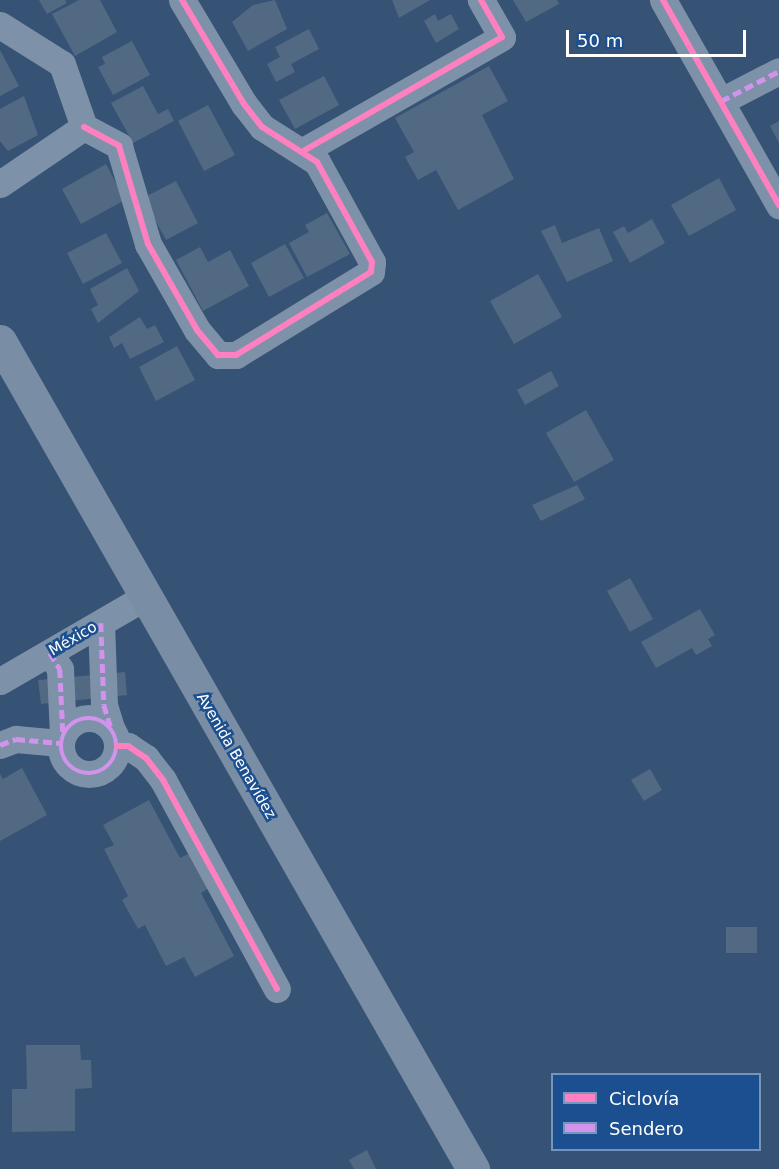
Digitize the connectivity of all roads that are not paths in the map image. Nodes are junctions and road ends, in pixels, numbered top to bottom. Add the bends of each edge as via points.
1 (182, 0) edge
2 (481, 0) edge
3 (663, 0) edge
4 (0, 25) edge
5 (779, 71) edge
6 (721, 101) junction
7 (84, 127) junction
8 (305, 150) junction
9 (0, 184) edge
10 (779, 205) edge
11 (0, 341) edge
12 (145, 597) junction
13 (101, 622) junction
14 (50, 653) junction
15 (0, 681) edge
16 (114, 737) junction
17 (62, 738) junction
18 (0, 745) edge
19 (277, 988) dead end
20 (473, 1169) edge

1 - 8 street via 243,104 262,127
2 - 8 street via 502,37
3 - 6 street
4 - 7 street via 62,64
5 - 6 street
6 - 10 street
7 - 8 street via 119,146 138,217 167,283 196,330 225,357 371,272 365,248
7 - 9 street
11 - 12 main road, Avenida Benavídez
12 - 13 street, México
12 - 20 main road, Avenida Benavídez
13 - 14 street, México
13 - 16 street via 104,705
14 - 15 street, México
14 - 17 street via 60,669
16 - 17 street via 86,718
16 - 17 street via 111,764 87,775 64,761
16 - 19 street via 146,758 163,780
17 - 18 street via 16,739

